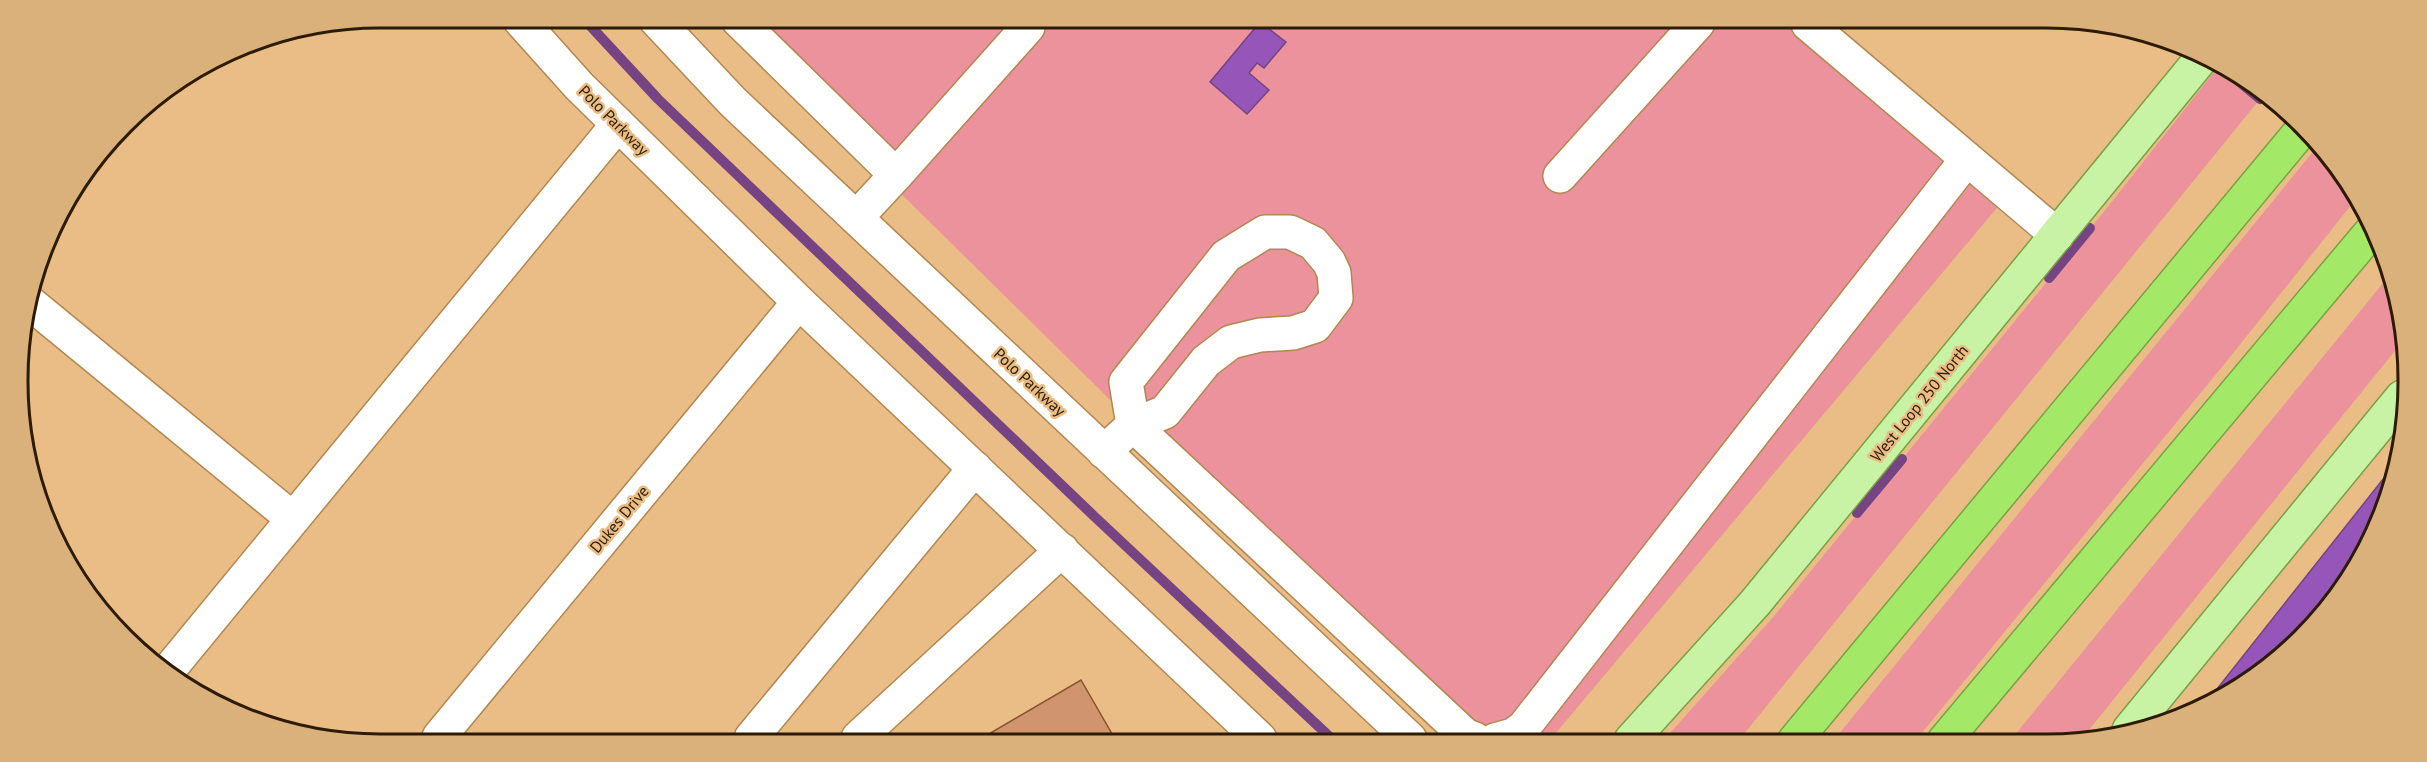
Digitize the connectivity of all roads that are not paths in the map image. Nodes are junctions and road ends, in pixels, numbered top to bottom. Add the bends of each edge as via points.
1 (527, 28) edge
2 (663, 28) edge
3 (745, 28) edge
4 (1027, 28) edge
5 (1693, 28) edge
6 (1813, 28) edge
7 (2198, 63) edge
8 (618, 124) junction
9 (2298, 135) edge
10 (1966, 159) junction
11 (896, 175) junction
12 (1560, 176) dead end
13 (855, 218) junction
14 (2057, 235) junction
15 (2367, 236) edge
16 (799, 302) junction
17 (36, 308) edge
18 (2398, 402) edge
19 (1133, 425) junction
20 (1104, 452) junction
21 (975, 468) junction
22 (293, 519) junction
23 (1062, 550) junction
24 (173, 665) edge
25 (2136, 721) edge
26 (441, 734) edge
27 (755, 734) edge
28 (862, 734) edge
29 (1255, 734) edge
30 (1405, 734) edge
31 (1464, 734) edge
32 (1514, 734) edge
33 (1636, 734) edge
34 (1800, 734) edge
35 (1950, 734) edge

1 - 8 street, Polo Parkway
2 - 13 street, Polo Parkway via 733,102
3 - 11 street
4 - 11 street
5 - 12 street
6 - 10 street
7 - 14 main road, West Loop 250 North
8 - 16 street, Polo Parkway
8 - 22 street
9 - 34 highway
10 - 14 street
10 - 32 street via 1524,727
11 - 13 street
13 - 20 street, Polo Parkway
14 - 33 main road, West Loop 250 North via 1755,603
15 - 35 highway
16 - 21 street, Polo Parkway
16 - 26 street, Dukes Drive
17 - 22 street
18 - 25 main road
19 - 19 street via 1165,412 1206,361 1231,342 1315,326 1336,298 1334,273 1313,243 1290,232 1265,232 1226,256 1126,382
19 - 20 street
19 - 31 street
20 - 30 street, Polo Parkway
21 - 23 street, Polo Parkway
21 - 27 street
22 - 24 street
23 - 28 street
23 - 29 street, Polo Parkway

